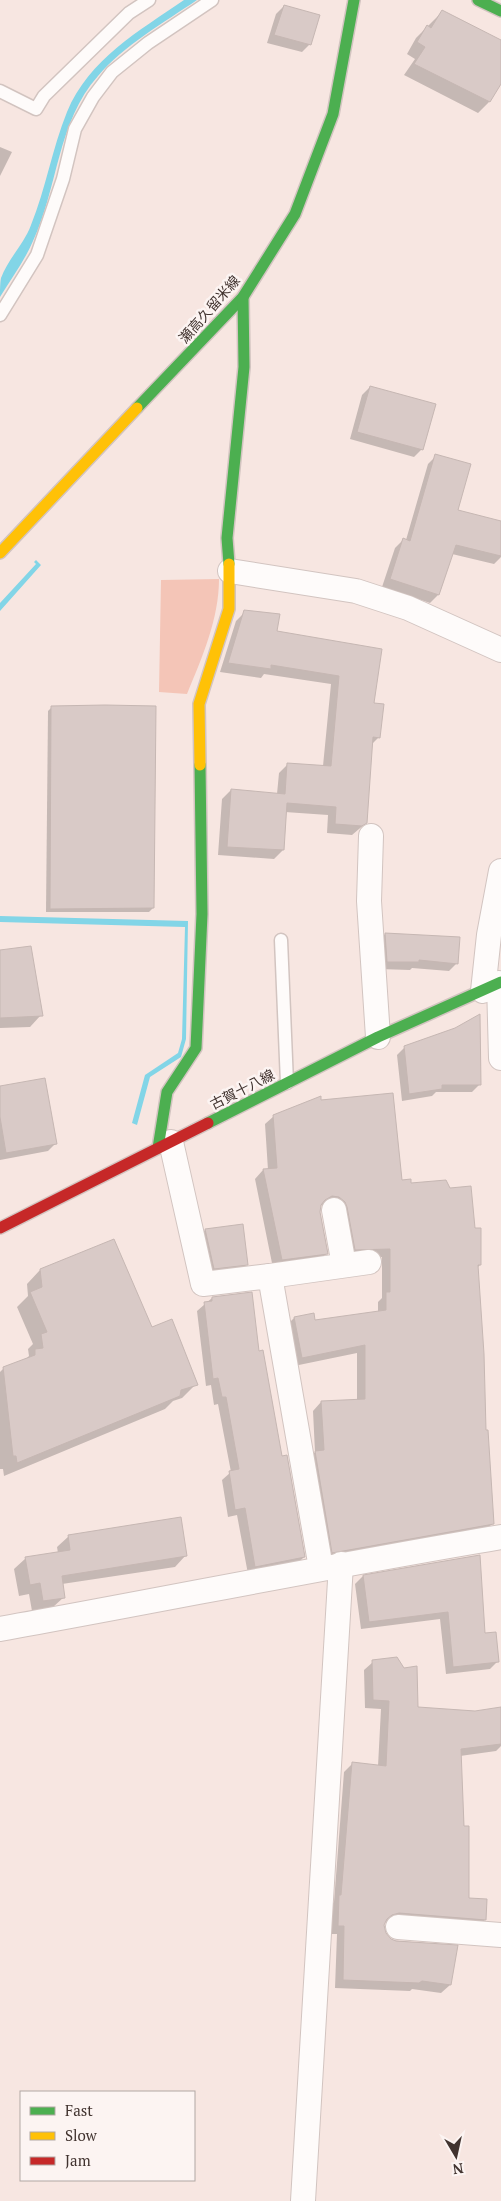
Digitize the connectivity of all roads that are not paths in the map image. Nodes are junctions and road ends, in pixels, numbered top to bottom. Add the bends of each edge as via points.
1 (148, 0) edge
2 (212, 0) edge
3 (354, 0) edge
4 (478, 0) edge
5 (501, 11) edge
6 (0, 90) edge
7 (243, 297) junction
8 (0, 315) edge
9 (1, 551) edge
10 (230, 571) junction
11 (501, 650) edge
12 (371, 836) dead end
13 (501, 871) edge
14 (281, 940) dead end
15 (494, 985) edge
16 (378, 1037) junction
17 (501, 1058) edge
18 (287, 1083) junction
19 (165, 1145) junction
20 (334, 1210) dead end
21 (0, 1228) edge
22 (369, 1262) dead end
23 (344, 1265) junction
24 (270, 1276) junction
25 (501, 1537) edge
26 (331, 1566) junction
27 (0, 1629) edge
28 (398, 1927) dead end
29 (501, 1935) edge
30 (303, 2201) edge

1 - 6 lane via 129,13 44,96 36,109
2 - 8 lane via 112,72 93,97 76,129 37,254
3 - 7 main road, 瀬高久留米線 via 326,132 295,214
4 - 5 main road
7 - 9 main road, 瀬高久留米線
7 - 10 main road via 244,367 227,538
10 - 11 street via 356,591 408,608
10 - 19 main road via 229,609 199,704 202,914 196,1048 167,1092
12 - 16 street via 369,901
13 - 15 street via 488,935
14 - 18 lane
15 - 16 main road, 古賀十八線
15 - 17 street
16 - 18 main road, 古賀十八線
18 - 19 main road, 古賀十八線
19 - 21 main road, 古賀十八線
19 - 24 street via 203,1284
20 - 23 street
22 - 23 street
23 - 24 street
24 - 26 street
25 - 26 street
26 - 27 street
26 - 30 street
28 - 29 street

